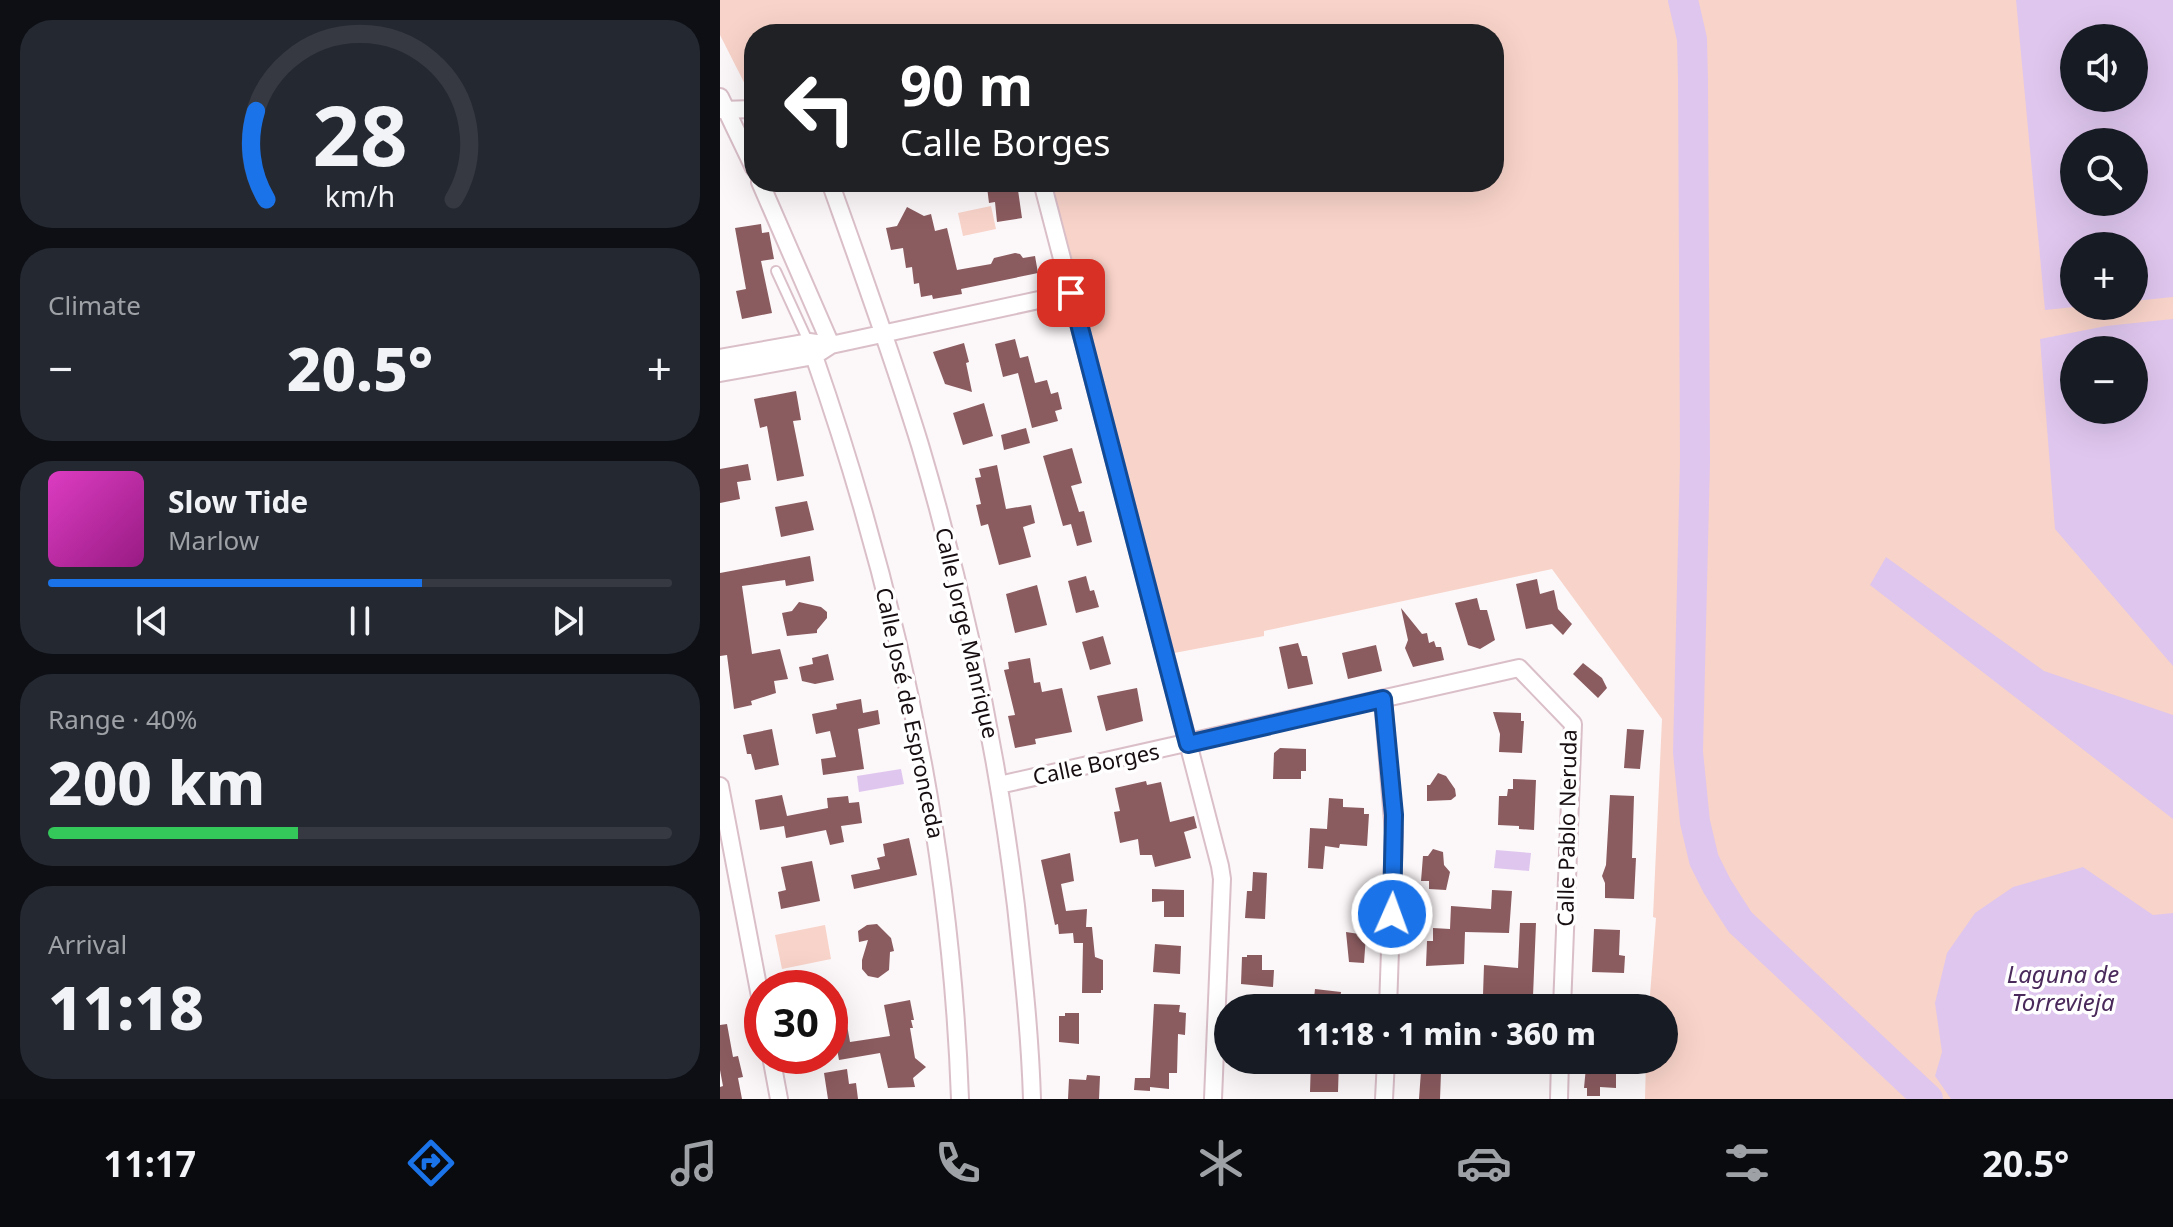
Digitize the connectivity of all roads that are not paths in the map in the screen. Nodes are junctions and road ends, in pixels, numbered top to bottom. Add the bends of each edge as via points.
1 (722, 106) edge
2 (744, 108) edge
3 (744, 149) edge
4 (764, 192) edge
5 (834, 192) edge
6 (1045, 192) edge
7 (776, 271) dead end
8 (1071, 293) junction
9 (883, 333) junction
10 (831, 345) junction
11 (811, 349) junction
12 (720, 358) edge
13 (720, 373) edge
14 (1519, 668) joint
15 (1383, 699) junction
16 (1188, 744) junction
17 (999, 785) junction
18 (720, 786) edge
19 (755, 970) edge
20 (1388, 994) edge
21 (1563, 994) edge
22 (774, 1074) edge
23 (1385, 1074) edge
24 (1560, 1074) edge
25 (779, 1099) edge
26 (960, 1099) edge
27 (1032, 1099) edge
28 (1213, 1099) edge
29 (1384, 1099) edge
30 (1559, 1099) edge

1 - 2 street
1 - 3 street
4 - 10 street
5 - 9 street, Calle Jorge Manrique
6 - 8 street
7 - 11 lane
8 - 9 street
8 - 16 street
9 - 10 street
9 - 17 street, Calle Jorge Manrique via 955,570
10 - 11 street
11 - 12 street
11 - 13 street
11 - 26 street, Calle José de Espronceda via 874,546 924,756 940,861
14 - 15 street, Calle Borges
14 - 21 street, Calle Pablo Neruda via 1573,724
15 - 16 street, Calle Borges
15 - 20 street via 1394,833
16 - 17 street, Calle Borges
16 - 28 street via 1222,879
17 - 27 street, Calle Jorge Manrique via 1026,992
18 - 19 street
22 - 25 street
23 - 29 street
24 - 30 street

